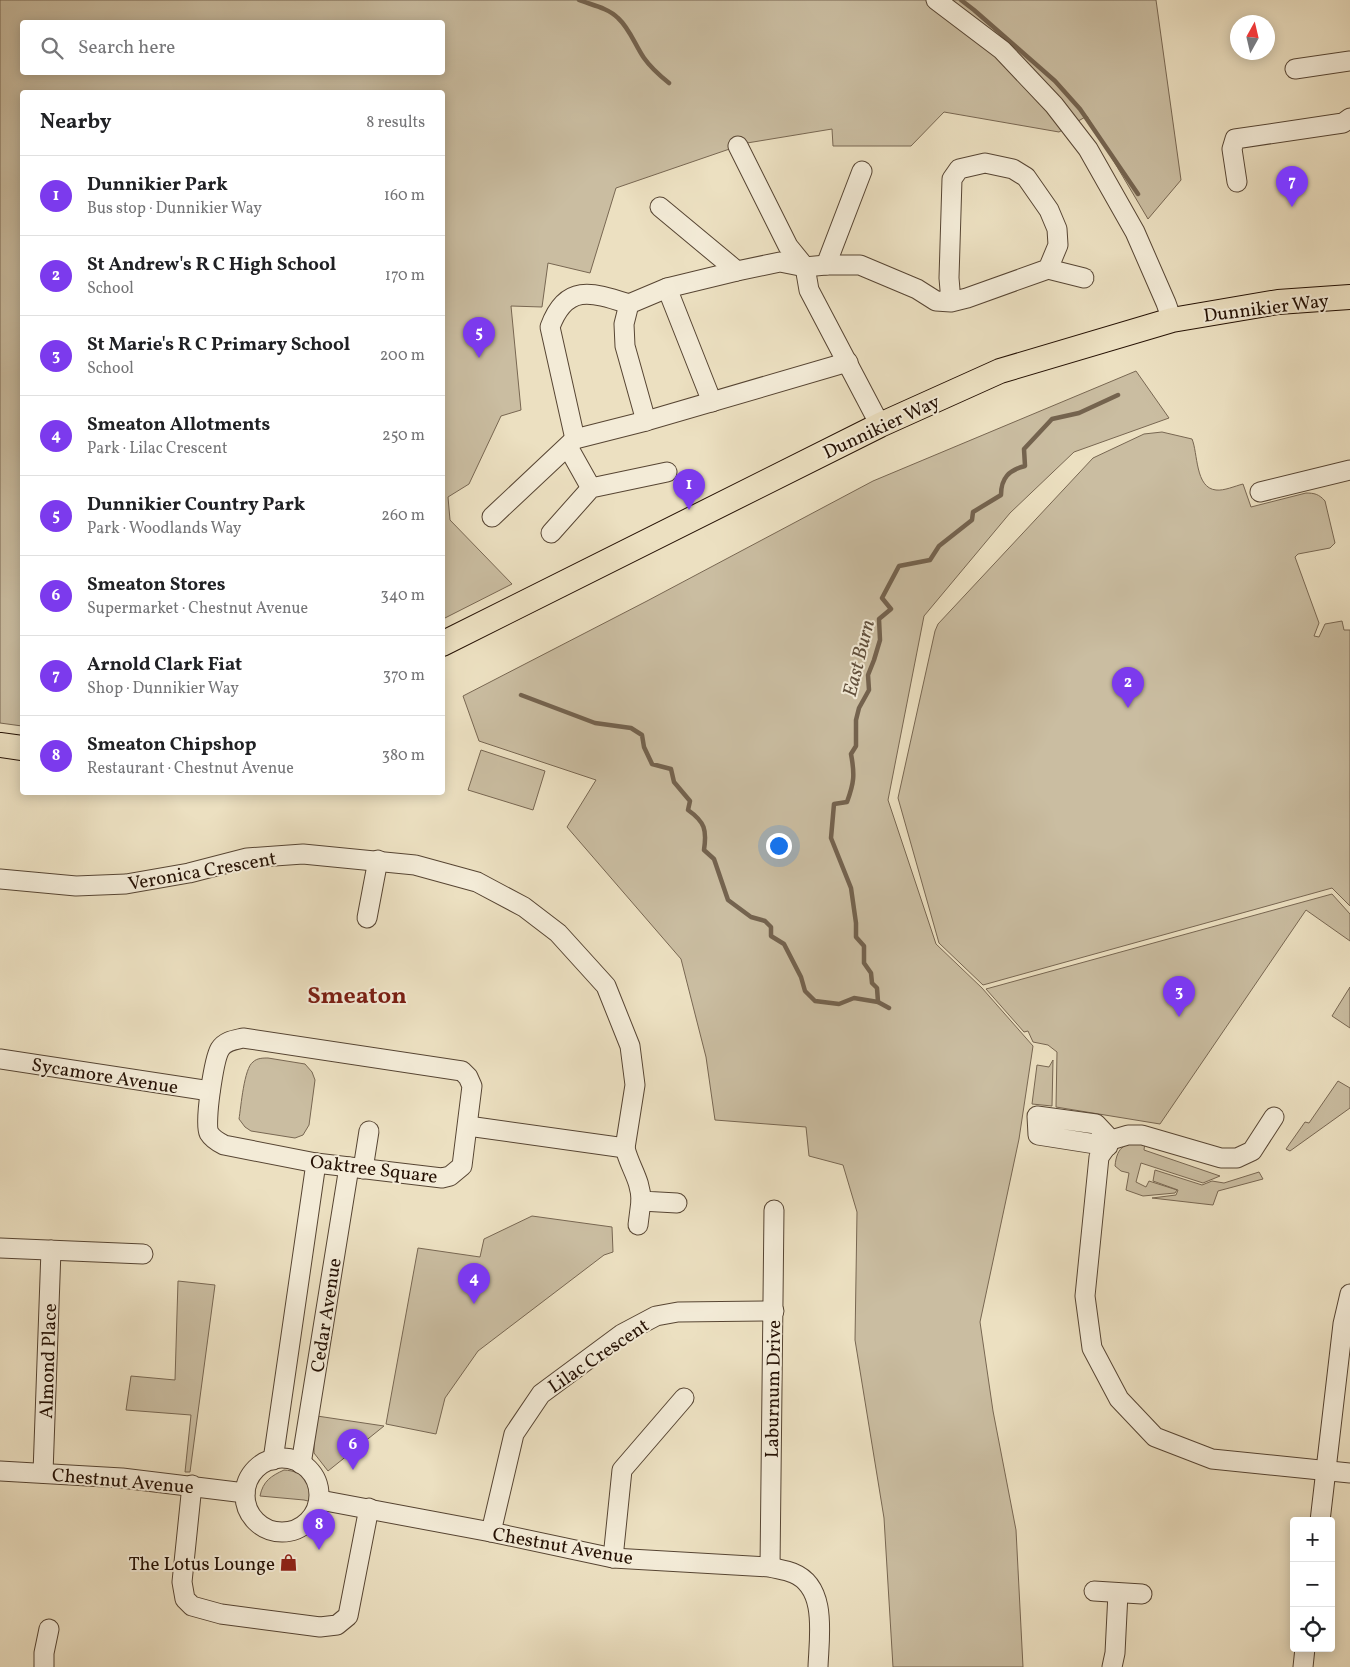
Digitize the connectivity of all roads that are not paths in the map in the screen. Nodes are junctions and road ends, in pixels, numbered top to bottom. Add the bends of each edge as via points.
1 (936, 0) edge
2 (1350, 61) edge
3 (1295, 69) dead end
4 (1350, 118) edge
5 (738, 146) dead end
6 (862, 171) dead end
7 (1237, 182) dead end
8 (660, 207) dead end
9 (826, 265) junction
10 (806, 267) junction
11 (1048, 269) junction
12 (737, 270) junction
13 (1084, 278) dead end
14 (667, 288) junction
15 (1350, 297) edge
16 (951, 302) junction
17 (630, 304) junction
18 (1172, 320) junction
19 (848, 362) junction
20 (712, 402) junction
21 (646, 421) junction
22 (880, 425) junction
23 (572, 443) junction
24 (1350, 470) edge
25 (667, 472) dead end
26 (591, 488) junction
27 (1260, 492) dead end
28 (492, 517) dead end
29 (551, 533) dead end
30 (445, 642) edge
31 (0, 745) edge
32 (20, 748) edge
33 (378, 860) junction
34 (0, 879) edge
35 (367, 918) dead end
36 (0, 1059) edge
37 (210, 1091) junction
38 (1274, 1116) dead end
39 (468, 1126) junction
40 (369, 1132) dead end
41 (625, 1148) junction
42 (316, 1163) junction
43 (356, 1168) junction
44 (641, 1201) junction
45 (677, 1203) dead end
46 (774, 1210) dead end
47 (638, 1225) dead end
48 (0, 1248) edge
49 (51, 1250) junction
50 (143, 1254) dead end
51 (1350, 1294) edge
52 (774, 1311) junction
53 (684, 1398) dead end
54 (273, 1460) junction
55 (301, 1464) junction
56 (1325, 1470) junction
57 (0, 1472) edge
58 (43, 1473) junction
59 (1350, 1473) edge
60 (192, 1485) junction
61 (245, 1493) junction
62 (320, 1500) junction
63 (369, 1508) junction
64 (1320, 1517) edge
65 (491, 1532) junction
66 (613, 1558) junction
67 (770, 1567) junction
68 (1094, 1592) dead end
69 (1118, 1593) junction
70 (1142, 1594) dead end
71 (49, 1630) dead end
72 (1305, 1652) edge
73 (44, 1667) edge
74 (818, 1667) edge
75 (1112, 1667) edge
76 (1303, 1667) edge

1 - 18 street via 1002,50 1054,105 1088,150 1135,232
2 - 3 street
4 - 7 street via 1343,124 1235,139 1232,149
5 - 10 street via 788,246
6 - 9 street
8 - 12 street
9 - 10 street
9 - 16 street via 860,265 918,289 936,301
10 - 12 street via 780,262
10 - 19 street via 809,290
11 - 13 street
11 - 16 street
11 - 16 street via 1058,245 1057,229 1049,210 1026,177 1013,169 984,163 959,169 952,179
12 - 14 street
14 - 17 street
14 - 20 street
15 - 18 main road, Dunnikier Way via 1278,302
17 - 21 street via 624,324 625,346
17 - 23 street via 601,295 576,295 567,299 554,315 550,327
18 - 22 main road, Dunnikier Way via 1000,371
19 - 20 street
19 - 22 street
20 - 21 street
21 - 23 street
22 - 30 main road, Dunnikier Way
23 - 26 street
23 - 28 street
24 - 27 street
25 - 26 street
26 - 29 street
31 - 32 main road
33 - 34 street, Veronica Crescent via 303,854 247,858 126,884 76,886
33 - 35 street
33 - 41 street, Veronica Crescent via 414,865 477,882 524,907 558,933 606,986 630,1046 635,1085
36 - 37 street, Sycamore Avenue
37 - 39 street, Oaktree Square via 218,1050 231,1040 243,1038 462,1071 472,1086
37 - 42 street, Oaktree Square via 207,1126 216,1141
38 - 56 street via 1252,1151 1237,1158 1221,1158 1142,1135 1128,1135 1106,1148 1085,1296 1092,1348 1119,1399 1155,1437 1212,1459
39 - 41 street
39 - 43 street, Oaktree Square via 462,1166 450,1176 442,1178
40 - 43 street, Cedar Avenue
41 - 44 street via 641,1188
42 - 43 street, Oaktree Square
42 - 54 street, Cedar Avenue
43 - 55 street, Cedar Avenue
44 - 45 street
44 - 47 street
46 - 52 street, Laburnum Drive
48 - 49 street
49 - 50 street
49 - 58 street, Almond Place
51 - 56 street via 1343,1324
52 - 65 street, Lilac Crescent via 678,1312 656,1316 622,1334 541,1394 514,1434
52 - 67 street, Laburnum Drive
53 - 66 street via 622,1470
54 - 55 street via 286,1459
54 - 61 street via 251,1475
55 - 62 street via 314,1477
56 - 59 street
56 - 64 street
57 - 58 street, Chestnut Avenue
58 - 60 street, Chestnut Avenue
60 - 61 street, Chestnut Avenue
60 - 63 street via 182,1582 185,1599 192,1606 221,1614 320,1627 337,1625 348,1616
61 - 62 street via 248,1510 253,1517 260,1525 278,1532 303,1526 313,1516
62 - 63 street, Chestnut Avenue
63 - 65 street, Chestnut Avenue
65 - 66 street, Chestnut Avenue
66 - 67 street, Chestnut Avenue
67 - 74 street, Chestnut Avenue via 793,1573 809,1583 819,1606
68 - 69 street
69 - 70 street
69 - 75 street
71 - 73 street
72 - 76 street

